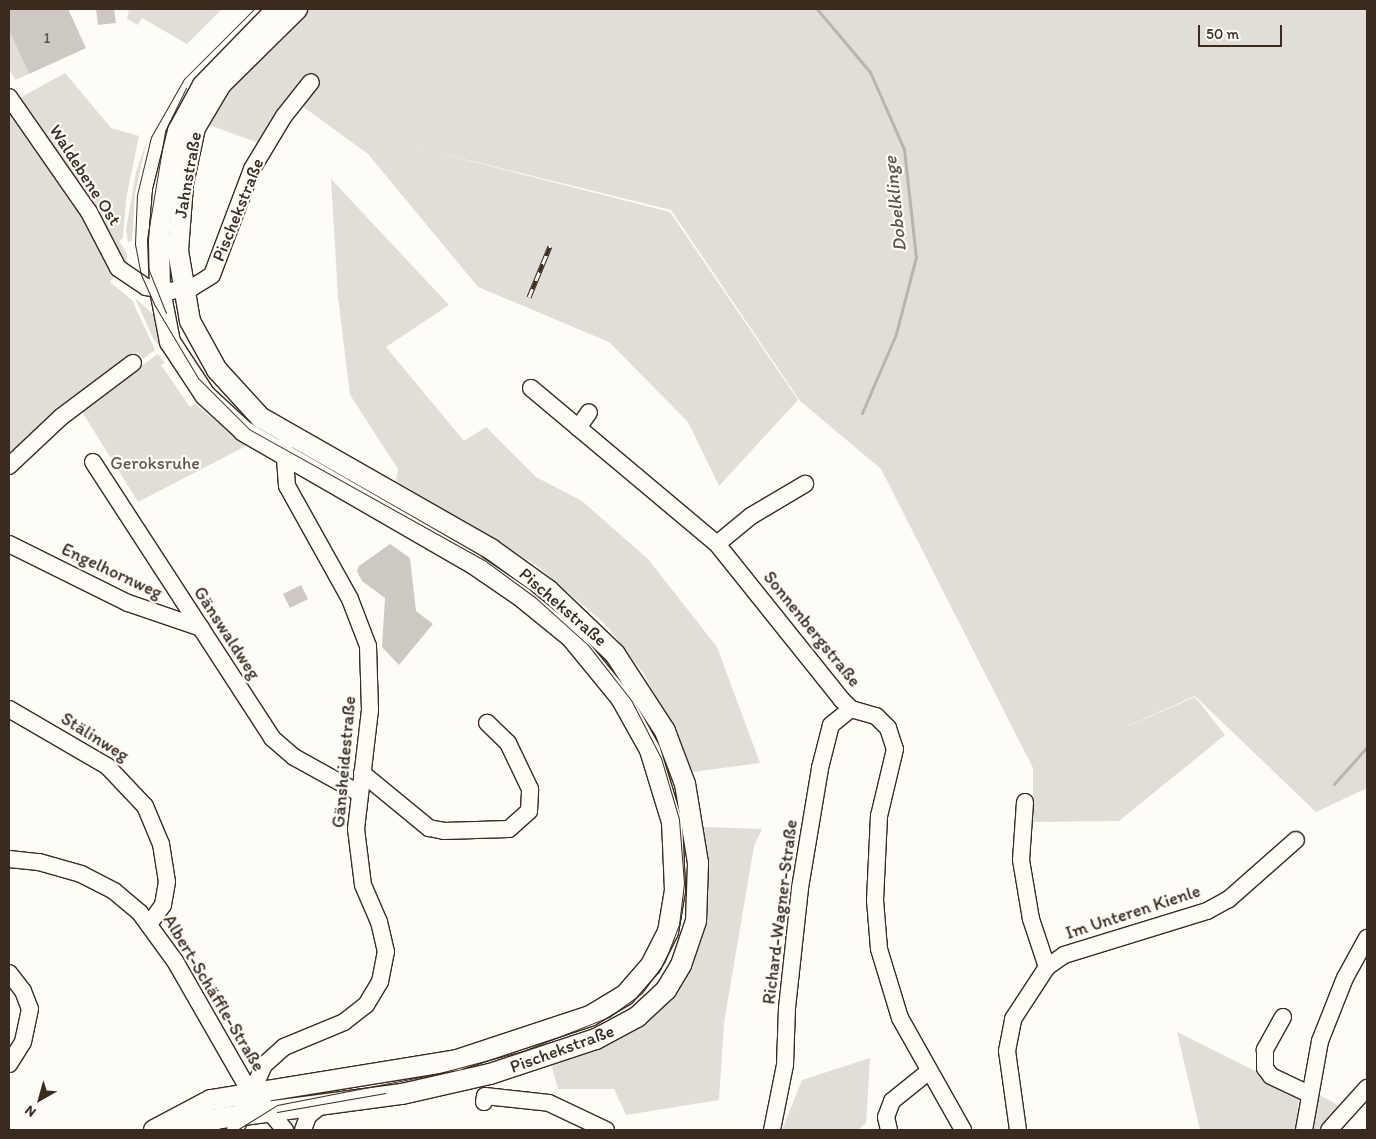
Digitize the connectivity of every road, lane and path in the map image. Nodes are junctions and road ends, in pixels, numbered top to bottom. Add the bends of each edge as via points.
1 (277, 9) edge
2 (298, 9) edge
3 (311, 82) dead end
4 (9, 97) edge
5 (160, 290) junction
6 (182, 290) junction
7 (132, 364) dead end
8 (531, 388) dead end
9 (589, 412) dead end
10 (578, 428) junction
11 (283, 433) junction
12 (284, 457) junction
13 (93, 462) dead end
14 (9, 466) edge
15 (805, 484) dead end
16 (9, 544) edge
17 (716, 544) junction
18 (201, 628) junction
19 (9, 709) edge
20 (851, 709) junction
21 (487, 723) dead end
22 (362, 773) junction
23 (359, 793) junction
24 (1025, 802) dead end
25 (1296, 840) dead end
26 (9, 859) edge
27 (149, 924) junction
28 (1367, 938) edge
29 (1047, 967) junction
30 (9, 974) edge
31 (1283, 1017) dead end
32 (9, 1064) edge
33 (249, 1073) junction
34 (927, 1073) junction
35 (1367, 1088) edge
36 (1308, 1094) junction
37 (484, 1102) dead end
38 (318, 1108) junction
39 (268, 1113) junction
40 (240, 1126) edge
41 (154, 1130) edge
42 (177, 1130) edge
43 (285, 1130) edge
44 (303, 1130) edge
45 (606, 1130) edge
46 (772, 1130) edge
47 (889, 1130) edge
48 (963, 1130) edge
49 (1018, 1130) edge
50 (1304, 1130) edge
51 (1329, 1130) edge

1 - 5 main road, Jahnstraße via 203,84 178,131 163,192
2 - 6 main road, Jahnstraße via 220,84 195,128 179,217
3 - 6 street, Pischekstraße via 256,162 212,275
4 - 5 street, Waldebene Ost via 92,218 118,268 146,287
5 - 6 street, Waldebene Ost
5 - 12 main road, Pischekstraße via 170,342 193,380 233,422
6 - 11 main road, Pischekstraße via 190,321 216,370 242,401
7 - 14 street via 61,416
8 - 10 street, Sonnenbergstraße
9 - 10 street
10 - 17 street, Sonnenbergstraße
11 - 12 street, Gänsheidestraße
11 - 38 main road, Pischekstraße via 491,549 548,590 602,639 638,686 668,740 689,799 698,863 696,921 689,946 666,990 637,1017 579,1046 490,1074 402,1094
12 - 22 street, Gänsheidestraße via 289,490 350,599 368,646 370,710
12 - 33 main road, Pischekstraße via 474,564 522,596 571,638 621,698 650,750 668,805 676,869 674,904 664,943 634,987 602,1010 556,1030 457,1060 296,1085
13 - 18 street, Gänswaldweg
15 - 17 street via 751,516
16 - 18 street, Engelhornweg via 128,603
17 - 20 street, Sonnenbergstraße via 798,649
18 - 23 street, Gänswaldweg via 263,727 281,748
19 - 27 street, Stälinweg via 107,766 145,806 161,844 167,882 163,905
20 - 34 street, Sonnenbergstraße via 866,710 880,719 894,744 879,816 876,927 894,1005
20 - 46 street, Richard-Wagner-Straße via 831,725 820,768 799,897 787,1008 784,1074
21 - 22 street via 508,743 530,789 529,811 509,828 444,831 430,828
22 - 23 street, Gänsheidestraße
23 - 33 street, Gänsheidestraße via 356,829 363,885 379,922 386,952 380,982 366,1005 344,1022 287,1045
24 - 29 street via 1021,860 1030,919
25 - 29 street, Im Unteren Kienle via 1229,899 1207,911 1064,955
26 - 27 street, Albert-Schäffle-Straße via 62,868 98,881 128,902
27 - 33 street, Albert-Schäffle-Straße
28 - 36 street via 1325,1027
29 - 49 street, Im Unteren Kienle via 1013,1019 1007,1051
30 - 32 street via 23,991 30,1009 23,1042
31 - 36 street via 1265,1050 1265,1068 1271,1076
33 - 39 street, Albert-Schäffle-Straße
33 - 40 street, Gänsheidestraße
33 - 41 main road, Pischekstraße
34 - 47 street via 892,1101 886,1117
34 - 48 street, Sonnenbergstraße
35 - 51 street
36 - 50 street
37 - 45 street via 485,1096 555,1104
38 - 39 main road, Pischekstraße
38 - 44 street via 308,1116
39 - 40 main road, Pischekstraße
39 - 43 street, Albert-Schäffle-Straße
40 - 42 main road, Pischekstraße

